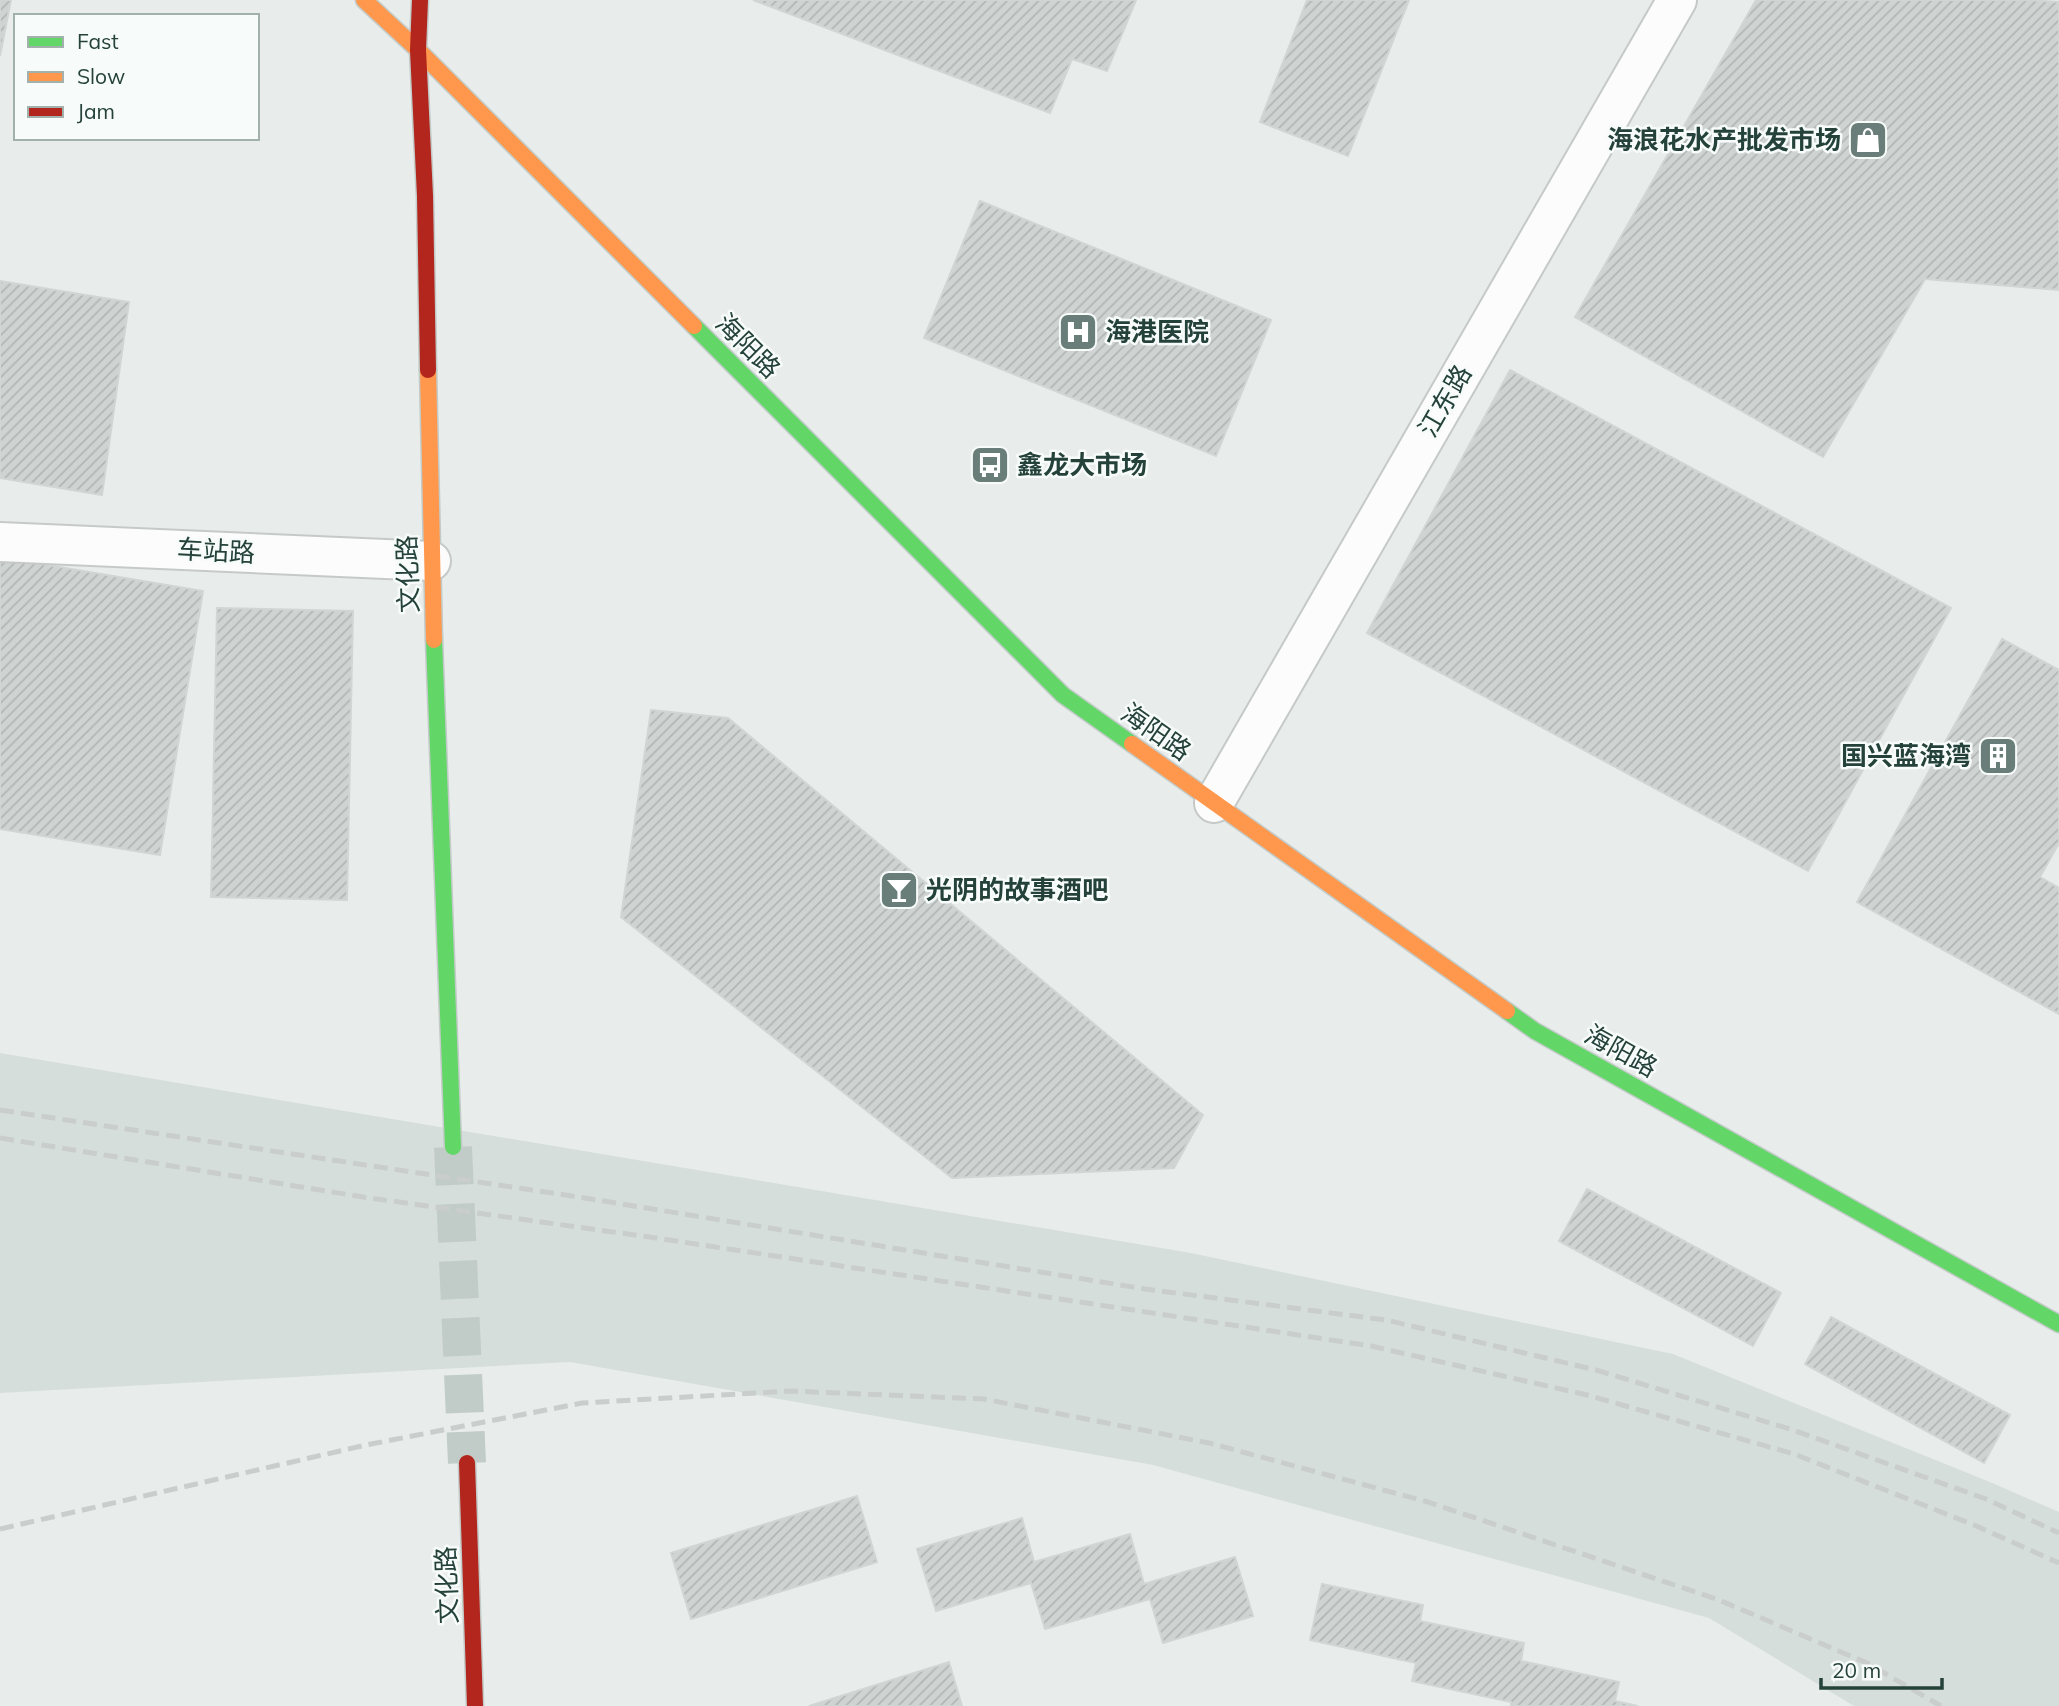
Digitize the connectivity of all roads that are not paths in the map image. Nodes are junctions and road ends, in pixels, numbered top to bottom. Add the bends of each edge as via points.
1 (364, 0) edge
2 (420, 0) edge
3 (1677, 0) edge
4 (418, 50) junction
5 (0, 542) edge
6 (431, 561) junction
7 (1214, 803) junction
8 (453, 1147) tunnel mouth
9 (2059, 1324) edge
10 (467, 1463) tunnel mouth
11 (475, 1706) edge

1 - 4 main road, 海阳路
2 - 4 main road, 文化路
3 - 7 street, 江东路
4 - 6 main road, 文化路
4 - 7 main road, 海阳路 via 1063,695
5 - 6 street, 车站路
6 - 8 main road, 文化路
7 - 9 main road, 海阳路 via 1535,1031
10 - 11 main road, 文化路

